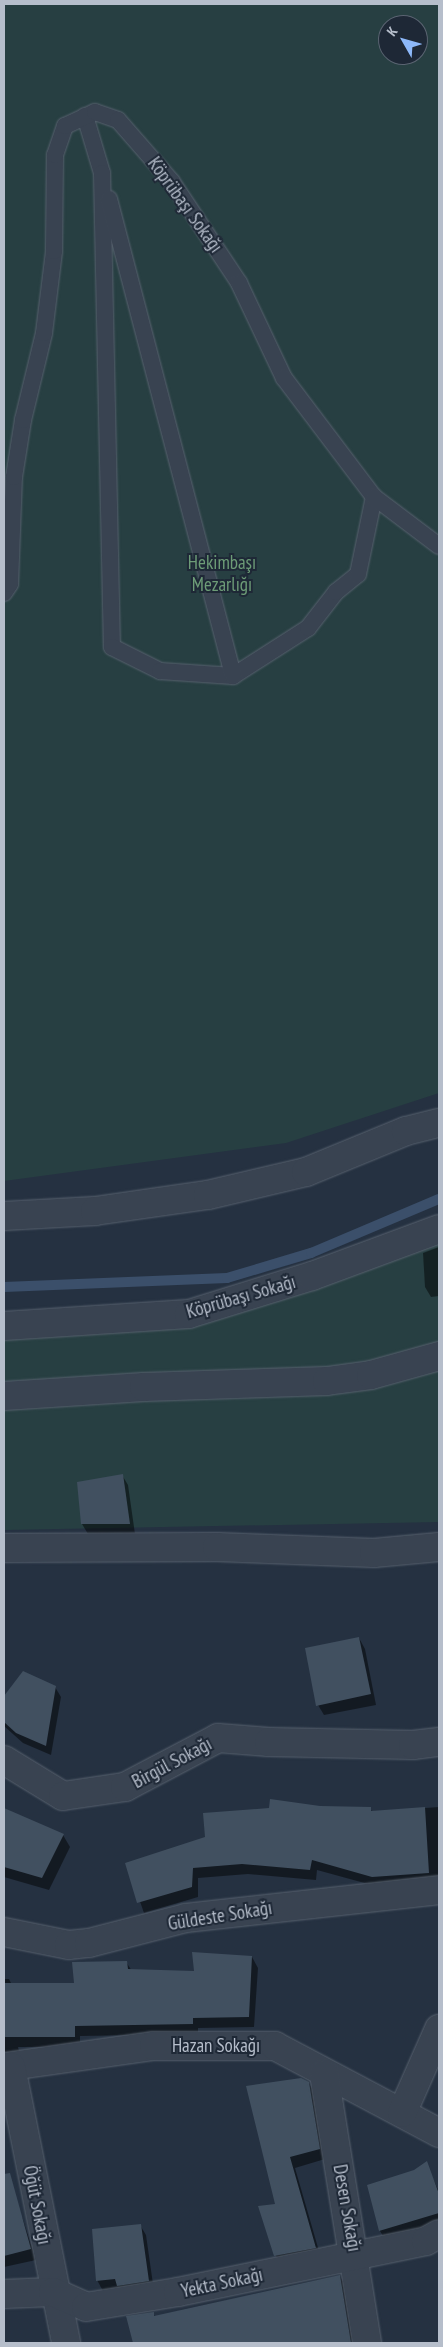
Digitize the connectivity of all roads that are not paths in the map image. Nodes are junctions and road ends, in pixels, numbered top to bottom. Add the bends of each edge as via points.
1 (85, 116) junction
2 (102, 173) junction
3 (374, 497) junction
4 (439, 546) edge
5 (4, 593) edge
6 (233, 676) junction
7 (439, 1124) edge
8 (4, 1216) edge
9 (439, 1229) edge
10 (4, 1326) edge
11 (439, 1356) edge
12 (4, 1396) edge
13 (439, 1547) edge
14 (4, 1548) edge
15 (439, 1742) edge
16 (4, 1760) edge
17 (439, 1890) edge
18 (4, 1932) edge
19 (439, 2029) edge
20 (7, 2066) edge
21 (324, 2074) junction
22 (402, 2113) junction
23 (439, 2133) edge
24 (439, 2234) edge
25 (355, 2255) junction
26 (53, 2292) junction
27 (4, 2294) edge
28 (66, 2343) edge
29 (367, 2343) edge

1 - 2 lane
1 - 3 lane, Köprübaşı Sokağı via 95,112 118,120 172,182 239,283 284,378
1 - 5 lane via 65,126 56,155 54,251 44,333 23,420 14,477 10,584
2 - 6 lane
2 - 6 lane via 112,647 160,671
3 - 4 lane, Köprübaşı Sokağı
3 - 6 lane via 358,574 336,592 308,628
7 - 8 street via 406,1131 306,1172 208,1195 95,1211
9 - 10 street, Köprübaşı Sokağı via 312,1276 189,1314
11 - 12 street via 371,1374 327,1381 144,1386
13 - 14 street via 374,1553 217,1547
15 - 16 street, Birgül Sokağı via 269,1742 218,1738 125,1787 63,1796
17 - 18 street, Güldeste Sokağı via 186,1918 89,1943 69,1945
19 - 22 street
20 - 21 street, Hazan Sokağı via 154,2046 275,2046
20 - 26 street, Öğüt Sokağı
21 - 22 street, Hazan Sokağı
21 - 25 street, Desen Sokağı
22 - 23 street, Hazan Sokağı
24 - 25 street, Yekta Sokağı via 426,2241
25 - 26 street, Yekta Sokağı via 178,2292 86,2307
25 - 29 street, Desen Sokağı
26 - 27 street, Yekta Sokağı
26 - 28 street, Öğüt Sokağı

